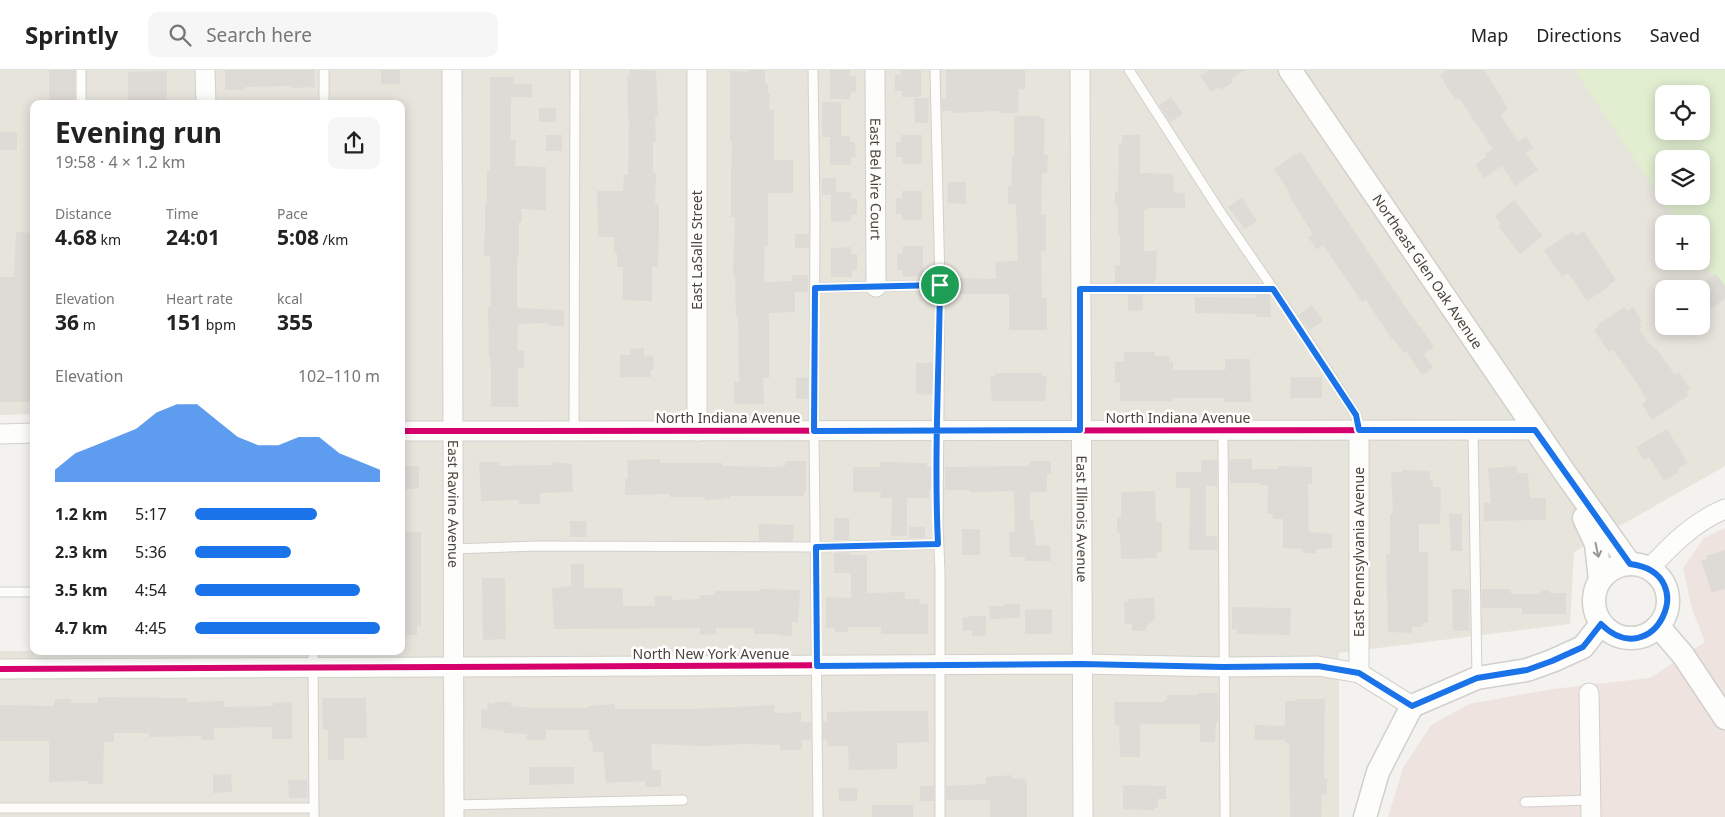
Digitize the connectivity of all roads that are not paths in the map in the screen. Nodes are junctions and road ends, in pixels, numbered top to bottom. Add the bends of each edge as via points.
1 (81, 70) edge
2 (205, 70) edge
3 (324, 70) edge
4 (452, 70) edge
5 (575, 70) edge
6 (697, 70) edge
7 (813, 70) edge
8 (875, 70) edge
9 (934, 70) edge
10 (1080, 70) edge
11 (1129, 70) edge
12 (1290, 70) edge
13 (82, 100) edge
14 (206, 100) edge
15 (324, 100) edge
16 (940, 285) junction
17 (876, 287) junction
18 (815, 288) junction
19 (1080, 289) junction
20 (1273, 289) junction
21 (1080, 430) junction
22 (1223, 430) junction
23 (1359, 430) junction
24 (1473, 430) junction
25 (1535, 430) junction
26 (453, 431) junction
27 (574, 431) junction
28 (697, 431) junction
29 (814, 431) junction
30 (938, 431) junction
31 (405, 432) edge
32 (0, 434) edge
33 (30, 434) edge
34 (1565, 473) junction
35 (1725, 509) edge
36 (938, 544) junction
37 (816, 547) junction
38 (453, 548) junction
39 (1639, 567) junction
40 (1600, 580) junction
41 (0, 592) edge
42 (30, 592) edge
43 (1601, 624) junction
44 (1658, 626) junction
45 (313, 660) edge
46 (1082, 664) junction
47 (940, 665) junction
48 (817, 666) junction
49 (1223, 667) junction
50 (454, 668) junction
51 (0, 669) edge
52 (1359, 673) junction
53 (1477, 678) junction
54 (1589, 693) dead end
55 (1721, 705) edge
56 (1412, 706) junction
57 (683, 800) dead end
58 (1525, 802) dead end
59 (0, 808) edge
60 (1590, 809) edge
61 (454, 811) edge
62 (314, 813) edge
63 (818, 817) edge
64 (940, 817) edge
65 (1083, 817) edge
66 (1225, 817) edge
67 (1364, 817) edge

1 - 13 lane
2 - 14 street
3 - 15 lane
4 - 26 street, East Ravine Avenue
5 - 27 lane
6 - 28 street, East LaSalle Street
7 - 18 lane
8 - 17 street, East Bel Aire Court
9 - 16 lane
10 - 19 street, East Illinois Avenue
11 - 20 lane
12 - 25 street, Northeast Glen Oak Avenue
16 - 17 lane
16 - 30 lane
17 - 18 lane
18 - 29 lane
19 - 20 lane
19 - 21 street, East Illinois Avenue
20 - 23 lane via 1356,415
21 - 22 street, North Indiana Avenue
21 - 30 street, North Indiana Avenue
21 - 46 street, East Illinois Avenue
22 - 23 street, North Indiana Avenue
22 - 49 lane
23 - 24 street, North Indiana Avenue
23 - 52 street, East Pennsylvania Avenue
24 - 25 street, North Indiana Avenue
24 - 53 lane
25 - 34 street, Northeast Glen Oak Avenue
26 - 27 street, North Indiana Avenue
26 - 31 street, North Indiana Avenue
26 - 38 street, East Ravine Avenue
27 - 28 street, North Indiana Avenue
28 - 29 street, North Indiana Avenue
29 - 30 street, North Indiana Avenue
29 - 37 lane
30 - 36 lane
32 - 33 street
34 - 39 street, Northeast Glen Oak Avenue
34 -> 40 street, Northeast Glen Oak Avenue via 1596,544
35 - 39 street via 1696,525
36 - 37 lane
36 - 47 lane
37 - 38 lane
37 - 48 lane
38 - 50 street, East Ravine Avenue
39 - 40 street via 1618,566
39 - 44 street via 1658,576 1664,585 1667,606
40 - 43 street via 1593,602
41 - 42 lane
43 - 44 street via 1618,637 1629,638 1650,633
43 - 53 street via 1583,647 1552,661 1527,670
44 - 55 street
45 - 50 street, North New York Avenue
45 - 51 street, North New York Avenue
45 - 62 lane
46 - 47 street, North New York Avenue
46 - 49 street, North New York Avenue
46 - 65 street, East Illinois Avenue
47 - 48 street, North New York Avenue
47 - 64 lane
48 - 50 street, North New York Avenue
48 - 63 lane
49 - 52 street, North New York Avenue via 1318,666
49 - 66 lane
50 - 61 street, East Ravine Avenue
52 - 56 street, North New York Avenue
53 - 56 street
54 - 60 street
56 - 67 street via 1378,772
57 - 61 lane
58 - 60 lane
59 - 62 lane

